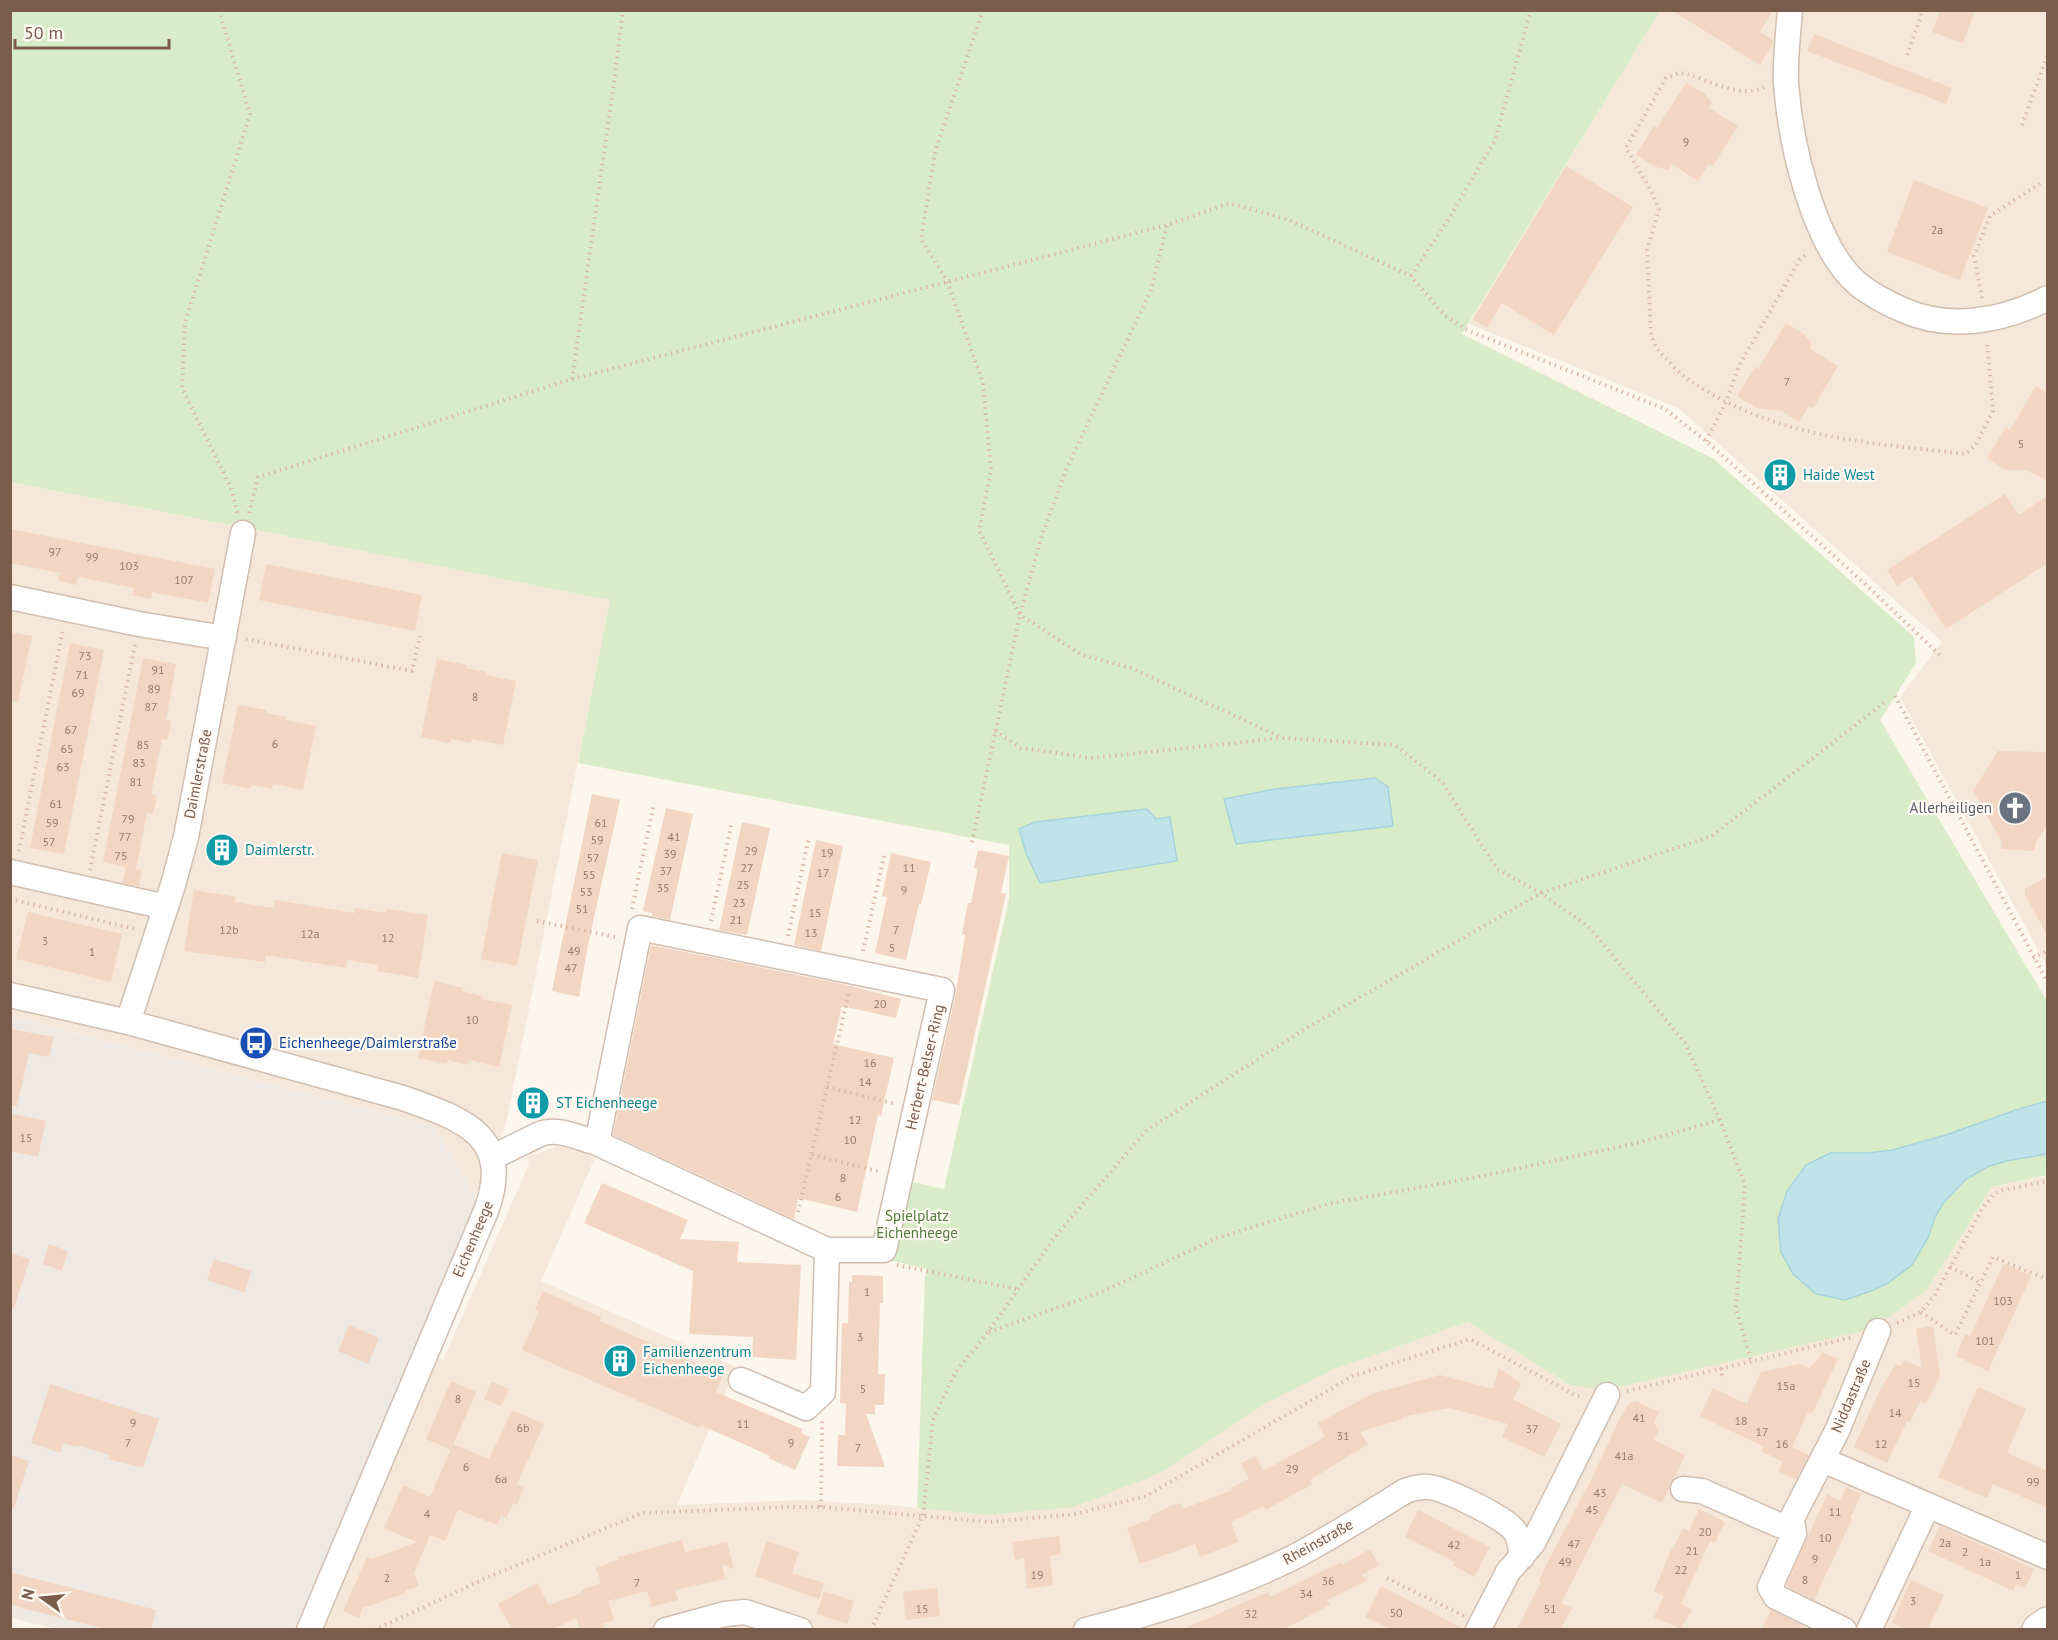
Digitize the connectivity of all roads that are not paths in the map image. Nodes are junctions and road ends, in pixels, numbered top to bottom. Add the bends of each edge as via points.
1 (1790, 10) edge
2 (2048, 298) edge
3 (243, 533) road end
4 (10, 597) edge
5 (224, 638) junction
6 (12, 872) edge
7 (166, 908) junction
8 (10, 995) edge
9 (128, 1022) junction
10 (597, 1143) junction
11 (493, 1157) junction
12 (827, 1250) junction
13 (1878, 1331) road end
14 (741, 1380) dead end
15 (1607, 1395) road end
16 (1823, 1460) junction
17 (1683, 1489) dead end
18 (1928, 1505) junction
19 (1792, 1520) junction
20 (1522, 1557) junction
21 (2048, 1557) edge
22 (2048, 1624) edge
23 (1479, 1627) edge
24 (309, 1629) edge
25 (666, 1629) edge
26 (800, 1629) edge
27 (1086, 1629) edge
28 (1844, 1629) edge
29 (1869, 1629) edge
30 (2039, 1629) edge

1 - 2 street via 1786,74 1801,173 1826,238 1860,286 1927,319 1956,322 2008,314
3 - 5 street, Daimlerstraße
4 - 5 street
5 - 7 street, Daimlerstraße via 186,837
6 - 7 street
7 - 9 street, Daimlerstraße
8 - 9 street
9 - 11 street via 403,1098 445,1114 479,1135
10 - 11 street via 546,1132
10 - 12 street
10 - 12 street, Herbert-Belser-Ring via 639,935 707,942 942,990 884,1251
11 - 24 street, Eichenheege via 495,1183 486,1210
12 - 14 street via 823,1392 806,1408
13 - 16 street, Niddastraße
15 - 20 street via 1533,1543
16 - 18 street
16 - 19 street, Niddastraße
17 - 19 street via 1702,1491 1779,1525
18 - 21 street
18 - 29 street
19 - 28 street, Niddastraße via 1794,1534 1770,1587 1776,1597
20 - 23 street via 1508,1572
20 - 27 street, Rheinstraße via 1512,1527 1448,1492 1426,1486 1405,1491 1294,1557 1245,1580 1161,1610
22 - 30 street
25 - 26 street via 745,1612

